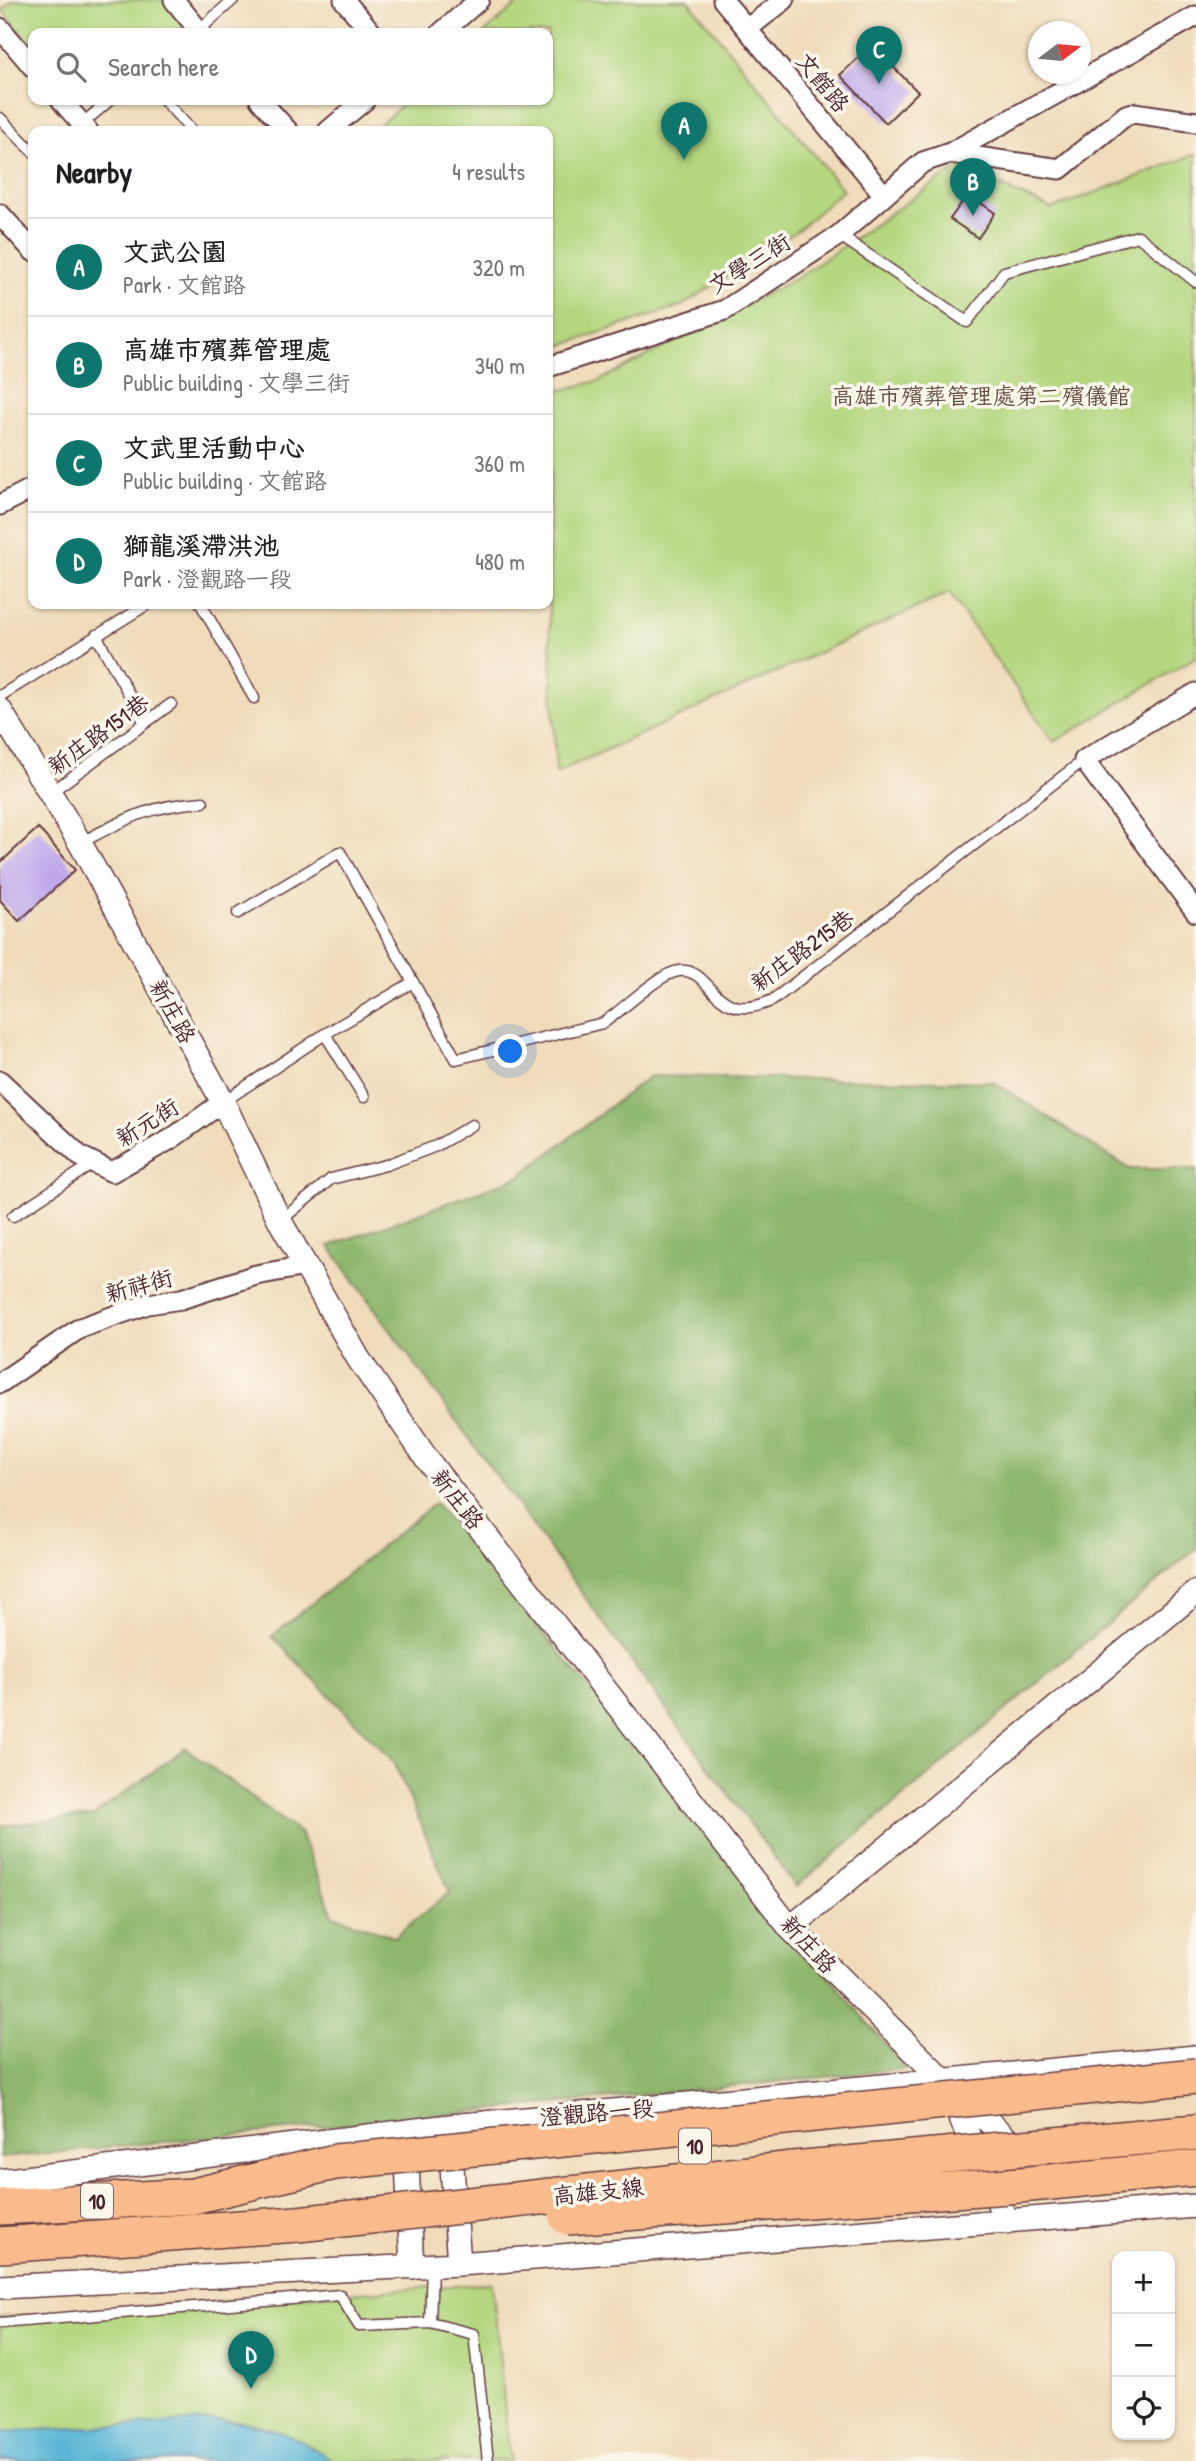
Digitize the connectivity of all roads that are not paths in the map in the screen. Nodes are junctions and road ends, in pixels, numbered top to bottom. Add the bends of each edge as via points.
1 (174, 0) edge
2 (233, 0) edge
3 (344, 0) edge
4 (479, 0) edge
5 (723, 0) edge
6 (784, 0) edge
7 (1196, 16) edge
8 (0, 28) edge
9 (193, 28) edge
10 (199, 28) edge
11 (368, 28) edge
12 (447, 28) edge
13 (747, 29) junction
14 (28, 61) edge
15 (65, 105) edge
16 (105, 105) edge
17 (168, 105) edge
18 (265, 105) edge
19 (359, 105) edge
20 (0, 118) edge
21 (1196, 122) edge
22 (84, 126) edge
23 (86, 126) edge
24 (187, 126) edge
25 (283, 126) edge
26 (334, 126) edge
27 (28, 147) edge
28 (950, 153) junction
29 (884, 195) junction
30 (0, 214) edge
31 (839, 235) junction
32 (28, 245) edge
33 (1196, 282) edge
34 (553, 366) edge
35 (28, 491) edge
36 (0, 505) edge
37 (140, 609) edge
38 (204, 609) edge
39 (96, 635) junction
40 (1196, 693) edge
41 (0, 696) edge
42 (254, 698) dead end
43 (171, 705) dead end
44 (0, 710) edge
45 (145, 723) junction
46 (1084, 760) junction
47 (49, 794) junction
48 (203, 802) dead end
49 (80, 844) junction
50 (1196, 912) edge
51 (239, 913) dead end
52 (412, 982) junction
53 (325, 1034) junction
54 (0, 1081) edge
55 (364, 1097) dead end
56 (223, 1102) junction
57 (472, 1125) dead end
58 (94, 1163) junction
59 (13, 1216) dead end
60 (280, 1221) junction
61 (305, 1266) junction
62 (0, 1383) edge
63 (1196, 1592) edge
64 (790, 1928) junction
65 (1196, 2056) edge
66 (1196, 2076) edge
67 (944, 2081) junction
68 (1196, 2095) edge
69 (450, 2126) junction
70 (406, 2131) junction
71 (1196, 2132) edge
72 (1196, 2168) edge
73 (0, 2181) edge
74 (193, 2196) junction
75 (1196, 2206) edge
76 (0, 2207) edge
77 (1084, 2215) junction
78 (1007, 2222) junction
79 (298, 2224) junction
80 (0, 2245) edge
81 (458, 2264) junction
82 (422, 2266) junction
83 (0, 2287) edge
84 (0, 2323) edge
85 (430, 2323) junction
86 (488, 2461) edge

1 - 9 street
2 - 10 lane
3 - 11 street
4 - 12 street
5 - 13 street, 文館路
6 - 13 street
7 - 28 street, 文學三街
8 - 14 street
13 - 29 street, 文館路
15 - 22 street
16 - 23 lane
17 - 24 lane
18 - 25 street
19 - 26 street
20 - 27 lane
21 - 28 street via 1126,115 1060,169
28 - 29 street, 文學三街 via 923,162
29 - 31 street, 文學三街
30 - 32 street
31 - 33 lane via 967,322 1004,272 1138,236
31 - 34 street, 文學三街 via 724,310
35 - 36 street
37 - 39 lane
38 - 42 lane
39 - 41 lane
39 - 45 lane
40 - 46 street
43 - 45 lane, 新庄路151巷
44 - 47 street, 新庄路
45 - 47 lane, 新庄路151巷
46 - 50 street
46 - 52 lane, 新庄路215巷 via 773,1000 754,1009 724,1002 691,972 678,971 603,1023 456,1059
47 - 49 street, 新庄路
48 - 49 lane via 143,811
49 - 56 street, 新庄路
51 - 52 lane via 340,852
52 - 53 lane
53 - 55 lane
53 - 56 lane
54 - 58 street, 新元街 via 80,1156
56 - 58 street, 新元街 via 113,1172
56 - 60 street, 新庄路
57 - 60 lane via 411,1156 331,1179
58 - 59 lane
60 - 61 street, 新庄路
61 - 62 street, 新祥街 via 148,1304 80,1328
61 - 64 street, 新庄路 via 358,1358 429,1461
63 - 64 street
64 - 67 street, 新庄路
65 - 67 street, 澄觀路一段
66 - 74 highway, bridge via 335,2162
67 - 69 street, 澄觀路一段
67 - 77 street
67 - 78 street, 新庄路
68 - 74 highway, 高雄支線 / 10, bridge
69 - 70 street, 澄觀路一段
69 - 81 street
70 - 73 street, 澄觀路一段
70 - 82 street
71 - 79 highway, 高雄支線 / 10, bridge via 793,2169
72 - 79 highway, bridge via 1009,2186 444,2226
74 - 76 highway, 高雄支線 / 10
75 - 77 street
77 - 78 street
78 - 81 street
79 - 80 highway, 高雄支線 / 10
81 - 82 street
82 - 83 street
82 - 85 lane
84 - 85 lane via 340,2295 359,2326
85 - 86 lane via 474,2334

